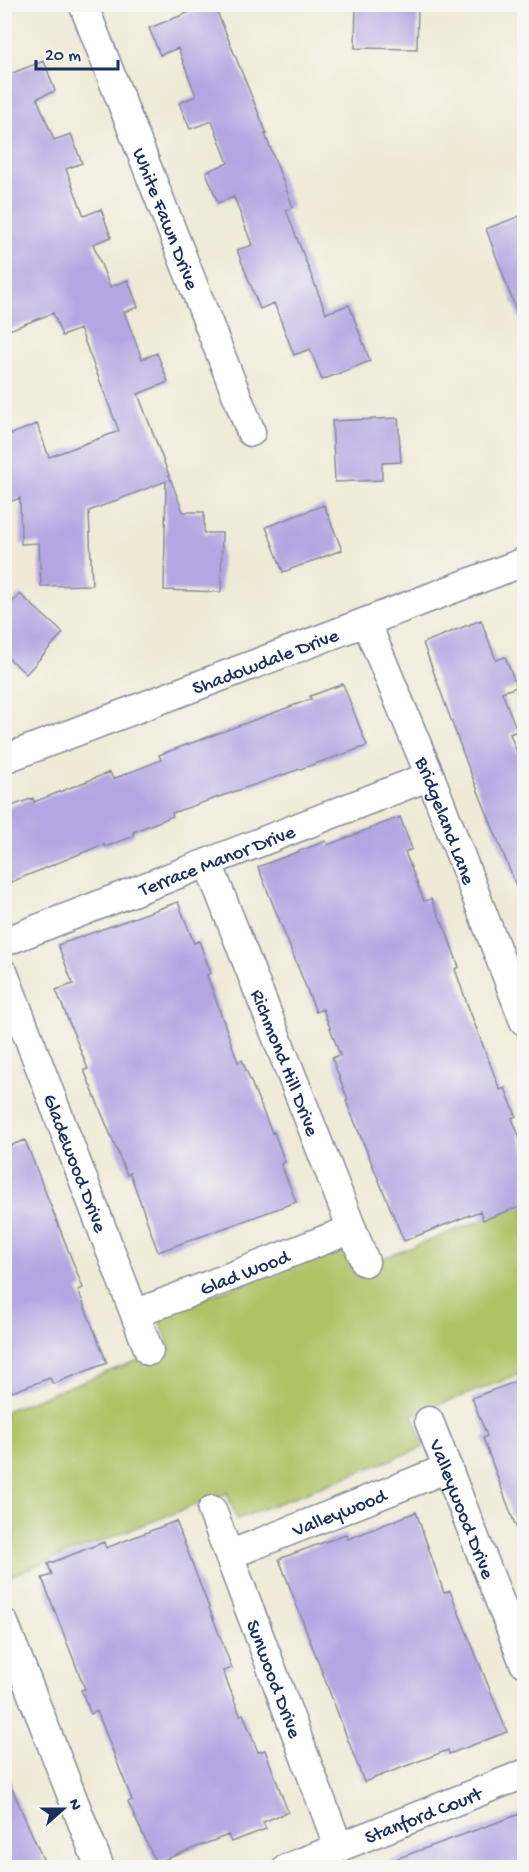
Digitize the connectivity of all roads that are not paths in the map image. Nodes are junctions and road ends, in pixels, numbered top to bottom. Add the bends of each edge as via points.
1 (83, 4) edge
2 (251, 432) dead end
3 (525, 562) edge
4 (366, 622) junction
5 (4, 759) edge
6 (430, 776) junction
7 (208, 863) junction
8 (4, 942) edge
9 (4, 974) edge
10 (525, 1022) edge
11 (352, 1229) junction
12 (365, 1262) dead end
13 (135, 1314) junction
14 (149, 1351) dead end
15 (429, 1421) dead end
16 (448, 1468) junction
17 (212, 1510) dead end
18 (229, 1555) junction
19 (4, 1623) edge
20 (525, 1663) edge
21 (525, 1774) edge
22 (339, 1848) junction
23 (100, 1868) edge
24 (287, 1868) edge

1 - 2 street, White Fawn Drive
3 - 4 street, Shadowdale Drive
4 - 5 street, Shadowdale Drive
4 - 6 street, Bridgeland Lane
6 - 7 street, Terrace Manor Drive
6 - 10 street, Bridgeland Lane
7 - 8 street, Terrace Manor Drive
7 - 11 street, Richmond Hill Drive
9 - 13 street, Gladewood Drive
11 - 12 street, Richmond Hill Drive
11 - 13 street, Glad Wood
13 - 14 street, Gladewood Drive
15 - 16 street, Valleywood Drive
16 - 18 street, Valleywood
16 - 20 street, Valleywood Drive
17 - 18 street, Sunwood Drive
18 - 22 street, Sunwood Drive
19 - 23 street
21 - 22 street, Stanford Court
22 - 24 street, Stanford Court

